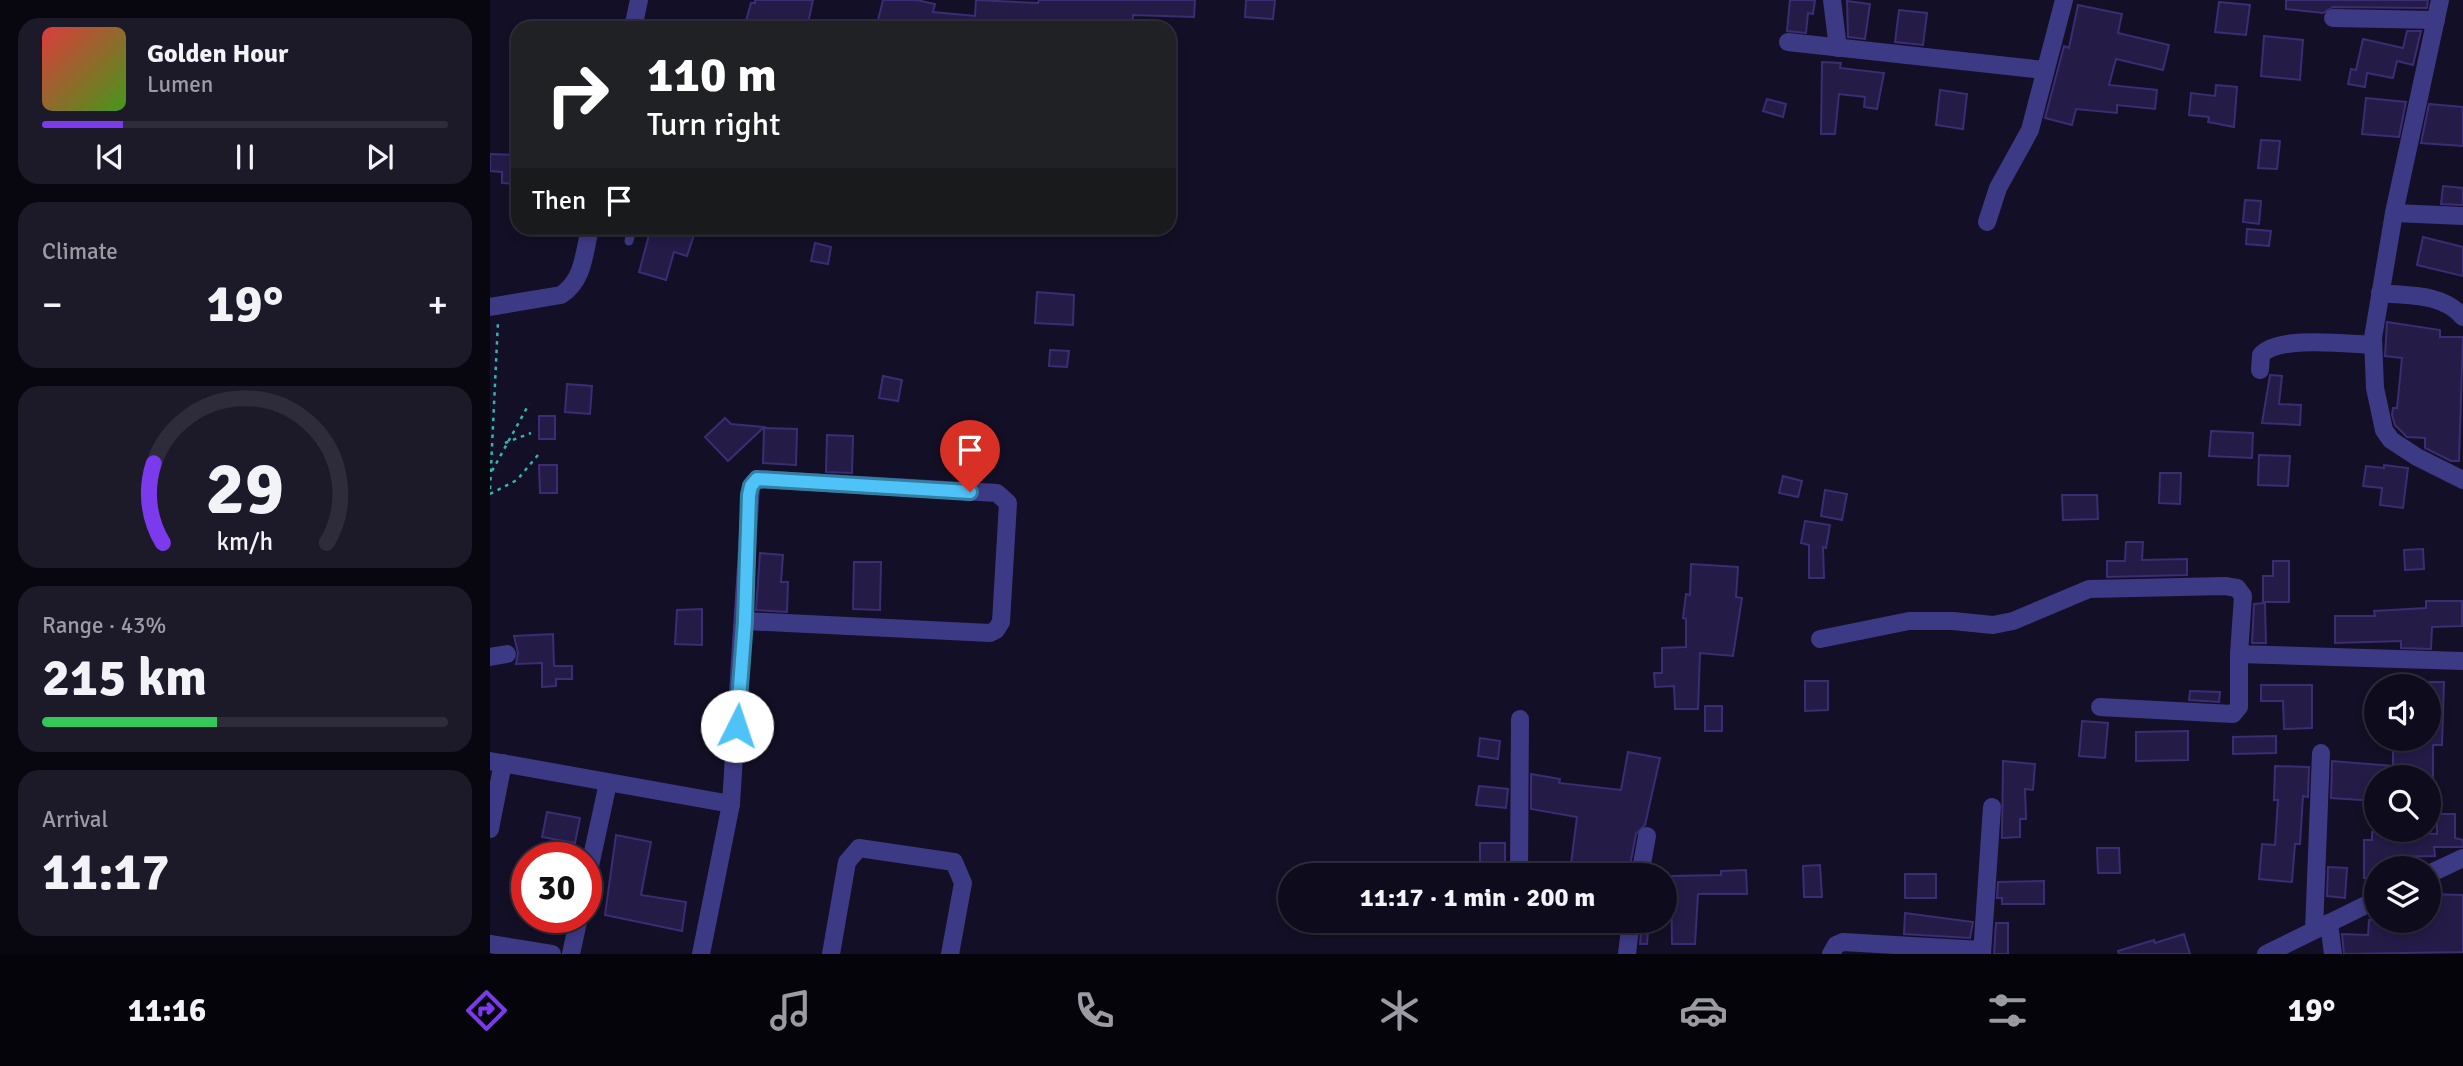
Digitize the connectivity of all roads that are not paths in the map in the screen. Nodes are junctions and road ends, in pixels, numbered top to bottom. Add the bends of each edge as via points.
1 (639, 0) edge
2 (1832, 0) edge
3 (2064, 0) edge
4 (2440, 0) edge
5 (2333, 18) dead end
6 (2436, 20) junction
7 (634, 21) edge
8 (1788, 42) dead end
9 (1838, 48) junction
10 (2044, 70) junction
11 (2394, 213) junction
12 (2463, 216) edge
13 (1987, 222) dead end
14 (588, 235) edge
15 (630, 235) edge
16 (629, 241) dead end
17 (2380, 293) junction
18 (494, 307) edge
19 (2463, 317) edge
20 (2373, 345) junction
21 (2260, 370) dead end
22 (2463, 480) edge
23 (745, 621) junction
24 (1820, 639) dead end
25 (2239, 654) junction
26 (2463, 661) edge
27 (2099, 706) dead end
28 (1520, 719) dead end
29 (2321, 753) dead end
30 (497, 762) edge
31 (608, 783) junction
32 (731, 804) junction
33 (1992, 807) dead end
34 (490, 829) edge
35 (1647, 836) dead end
36 (595, 842) edge
37 (2463, 858) edge
38 (1519, 863) edge
39 (1642, 863) edge
40 (2441, 868) edge
41 (2364, 906) edge
42 (2322, 927) junction
43 (576, 933) edge
44 (1630, 933) edge
45 (490, 943) edge
46 (1982, 952) edge
47 (552, 954) edge
48 (571, 954) edge
49 (701, 954) edge
50 (831, 954) edge
51 (950, 954) edge
52 (1627, 954) edge
53 (1831, 954) edge
54 (2266, 954) edge
55 (2333, 954) edge

1 - 7 street
2 - 9 street
3 - 10 street
4 - 6 street
5 - 6 street
6 - 11 street
8 - 9 street
9 - 10 street
10 - 13 street via 2030,130 1998,188
11 - 12 street
11 - 17 street
14 - 18 street via 578,279 571,289 561,295
15 - 16 lane
17 - 19 street via 2438,299 2453,305
17 - 20 street
20 - 21 street via 2276,346 2261,355
20 - 22 street via 2375,388 2384,430 2417,457
23 - 23 street via 990,634 1001,622 1008,503 997,493 757,479 749,495
23 - 32 street
24 - 25 street via 1909,621 1993,625 2088,589 2225,586 2237,588 2242,596
25 - 26 street
25 - 27 street via 2239,707 2233,714
28 - 38 street
29 - 42 street
30 - 31 street
30 - 34 street
31 - 32 street
31 - 36 street
32 - 49 street
33 - 46 street
35 - 39 street
37 - 40 street
41 - 42 street
42 - 54 street
42 - 55 street
43 - 48 street
44 - 52 street
45 - 47 street
46 - 53 street via 1843,942
50 - 51 street via 847,862 859,848 954,862 962,883

